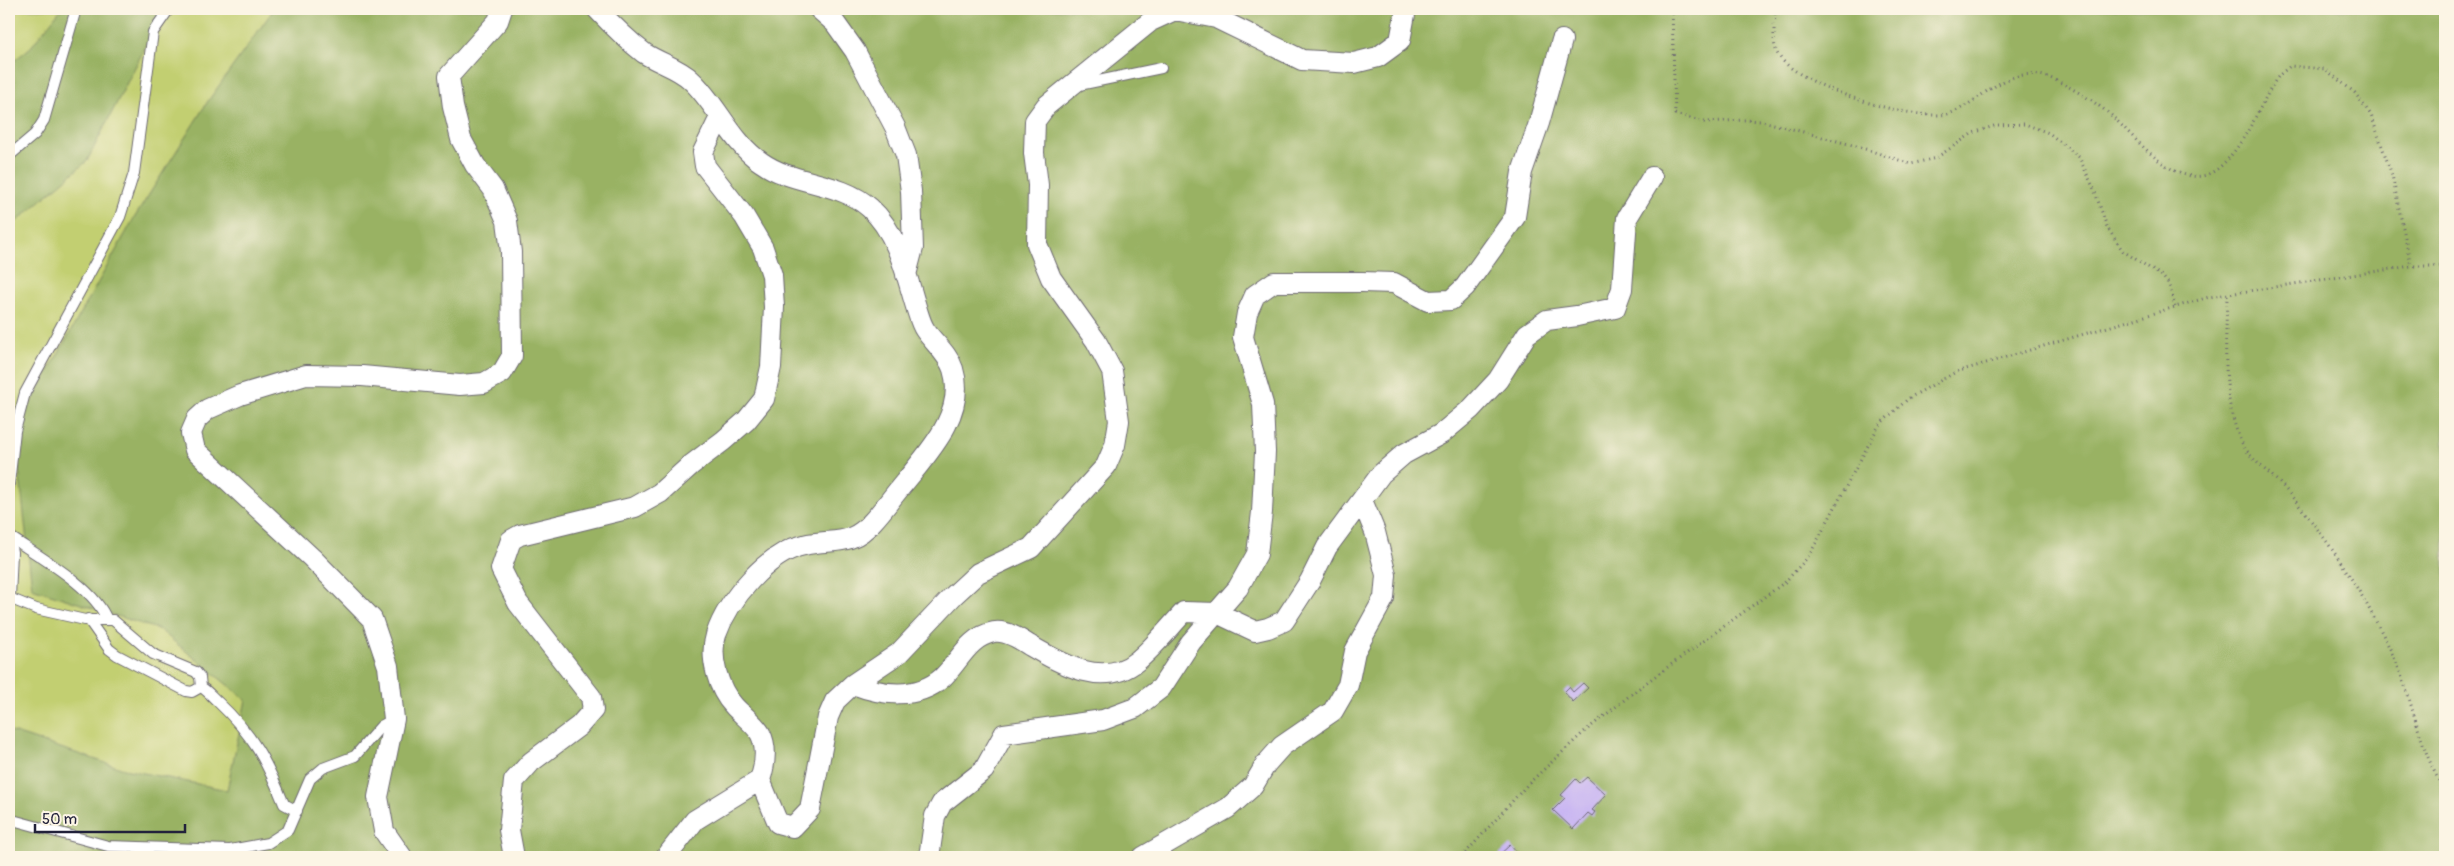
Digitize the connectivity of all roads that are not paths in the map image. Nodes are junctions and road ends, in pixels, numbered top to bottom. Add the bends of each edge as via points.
1 (76, 9) edge
2 (169, 9) edge
3 (502, 9) edge
4 (596, 9) edge
5 (819, 9) edge
6 (1406, 9) edge
7 (1562, 40) dead end
8 (1161, 68) dead end
9 (1073, 87) junction
10 (720, 117) junction
11 (9, 156) edge
12 (1652, 177) dead end
13 (906, 275) junction
14 (9, 484) edge
15 (1362, 500) junction
16 (9, 535) edge
17 (9, 598) edge
18 (1217, 613) junction
19 (88, 620) junction
20 (108, 620) junction
21 (853, 684) junction
22 (201, 687) junction
23 (394, 718) junction
24 (760, 780) junction
25 (297, 811) junction
26 (9, 819) edge
27 (402, 857) edge
28 (514, 857) edge
29 (666, 857) edge
30 (929, 857) edge
31 (1143, 857) edge

1 - 11 lane via 44,120 35,134
2 - 14 lane via 154,32 134,172 120,217 26,393 15,431
3 - 23 street via 498,21 449,76 461,139 493,189 507,221 511,252 512,356 502,373 484,383 460,385 362,376 306,375 240,395 208,409 197,419 191,433 195,450 312,558 372,619 388,666
4 - 10 street via 645,53 690,79
5 - 13 street via 835,23 855,51 906,155 913,248
6 - 9 street via 1400,41 1378,57 1354,63 1302,60 1216,18 1175,10 1151,21
7 - 18 street via 1540,123 1522,172 1515,217 1465,287 1451,300 1428,301 1394,283 1370,282 1274,282 1256,295 1247,313 1243,337 1263,404 1265,452 1257,554 1238,588
8 - 9 lane
9 - 21 street via 1046,106 1035,121 1037,244 1051,278 1096,341 1112,371 1119,421 1115,445 1106,466 1030,548 978,572 899,653
10 - 13 street via 759,161 779,173 852,196 870,208 895,244
10 - 28 street via 703,152 705,166 744,216 763,248 772,275 771,367 764,399 723,441 660,493 643,503 511,540 501,569 518,603 591,697 593,710 579,726 531,762 514,781 509,830
12 - 15 street via 1627,218 1622,288 1615,308 1546,320 1528,334 1498,380 1471,409 1440,434 1404,454 1381,474
13 - 24 street via 923,327 953,368 956,391 948,422 934,446 871,524 847,541 803,545 779,556 745,586 730,605 715,639 715,668 721,685 730,702 760,733 766,759
15 - 18 street via 1327,546 1310,581 1284,620 1255,631
15 - 31 street via 1375,532 1386,575 1384,598 1355,651 1348,685 1333,710 1282,746 1253,786 1228,808
16 - 17 lane via 12,552
16 - 20 lane via 60,570 102,607
17 - 19 lane via 36,609
18 - 21 street via 1184,612 1136,661 1118,672 1097,674 1060,663 1017,637 998,631 981,634 942,678 922,690 898,694 870,691
18 - 30 street via 1191,642 1161,688 1135,708 1103,720 1004,734 984,770 942,804 935,816
19 - 20 lane
19 - 22 lane via 117,655 186,691 192,692
20 - 22 lane via 113,620 153,654 196,672 200,676
21 - 24 street via 836,701 828,717 810,809 793,827 778,823
22 - 25 lane via 248,733 266,761 284,804
23 - 25 lane via 380,726 355,756 323,768 310,779
23 - 27 street via 378,797 384,831
24 - 29 street via 695,820
25 - 26 lane via 288,830 268,843 230,850 108,846

